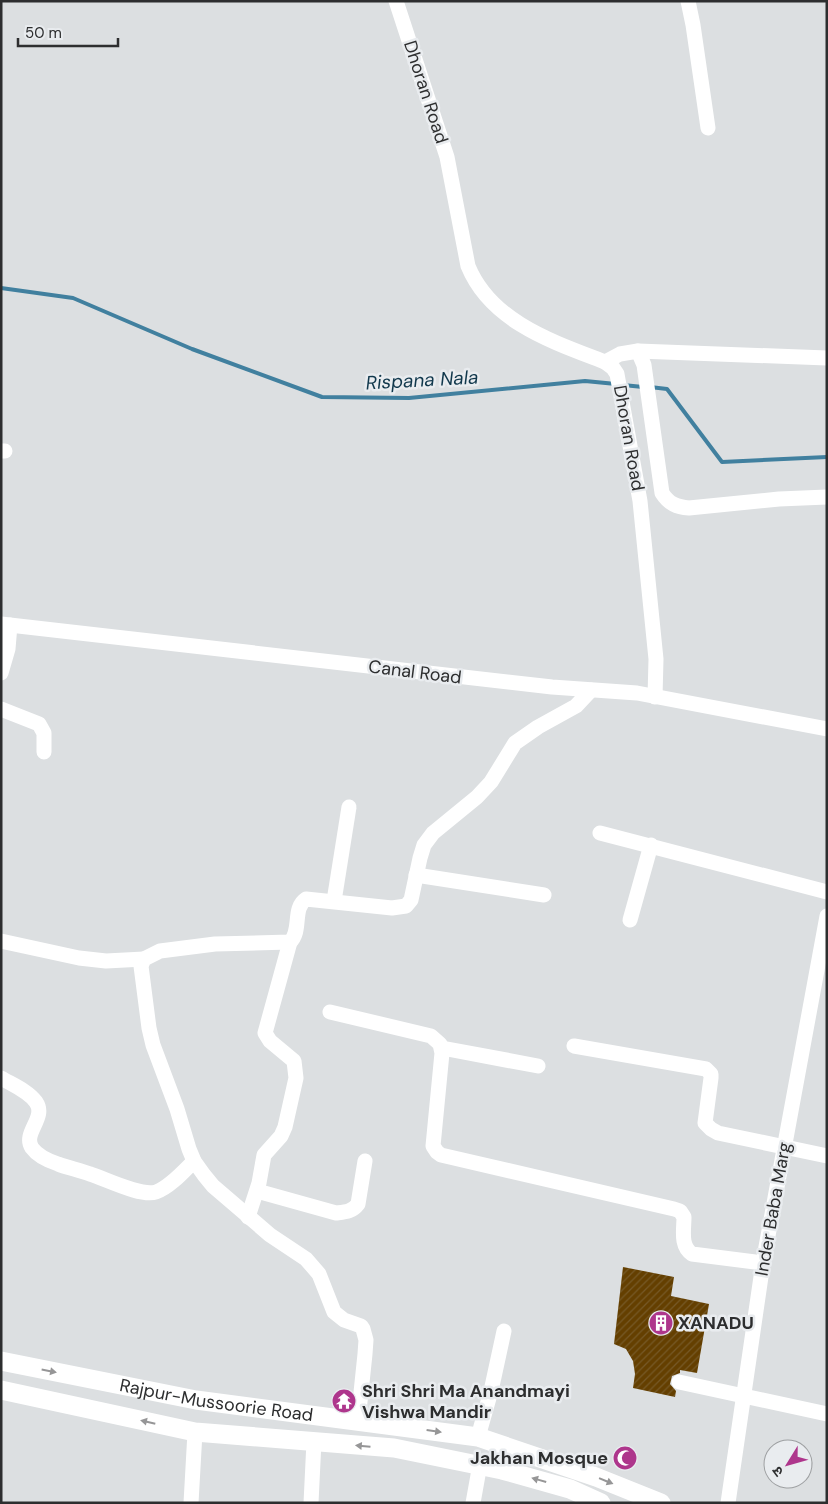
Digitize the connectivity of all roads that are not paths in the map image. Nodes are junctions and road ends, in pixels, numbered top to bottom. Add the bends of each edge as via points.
1 (396, 1) edge
2 (688, 1) edge
3 (708, 128) dead end
4 (641, 358) junction
5 (827, 358) edge
6 (604, 362) junction
7 (827, 497) edge
8 (6, 625) edge
9 (1, 673) edge
10 (591, 690) junction
11 (655, 696) junction
12 (1, 709) edge
13 (827, 729) edge
14 (44, 752) dead end
15 (349, 807) dead end
16 (600, 833) dead end
17 (651, 845) junction
18 (416, 875) junction
19 (827, 892) edge
20 (544, 895) dead end
21 (334, 901) junction
22 (827, 916) edge
23 (630, 920) dead end
24 (1, 941) edge
25 (290, 942) junction
26 (144, 959) junction
27 (330, 1012) dead end
28 (574, 1046) dead end
29 (442, 1048) junction
30 (538, 1066) dead end
31 (1, 1078) edge
32 (783, 1147) junction
33 (827, 1156) edge
34 (194, 1161) junction
35 (365, 1161) dead end
36 (257, 1192) junction
37 (248, 1217) junction
38 (763, 1263) junction
39 (504, 1331) dead end
40 (1, 1362) edge
41 (679, 1382) dead end
42 (1, 1390) edge
43 (744, 1396) junction
44 (827, 1414) edge
45 (358, 1421) junction
46 (195, 1432) junction
47 (478, 1437) junction
48 (314, 1441) junction
49 (480, 1464) junction
50 (569, 1496) edge
51 (191, 1503) edge
52 (311, 1503) edge
53 (473, 1503) edge
54 (601, 1503) edge
55 (662, 1503) edge
56 (728, 1503) edge

1 - 6 street, Dhoran Road via 447,157 468,266 474,280 489,299 519,324
2 - 3 street
4 - 5 street
4 - 6 street via 620,354
4 - 7 street via 662,494 669,502 689,508
6 - 11 street, Dhoran Road via 617,374 640,501 656,659
8 - 9 street via 8,649
8 - 10 street, Canal Road
10 - 11 street, Canal Road
10 - 18 street via 576,706 515,743 482,792 441,824 424,845
11 - 13 street, Canal Road
12 - 14 street via 39,724 44,733
15 - 21 street
16 - 17 street
17 - 19 street
17 - 23 street
18 - 20 street
18 - 21 street via 411,900 406,906 392,908
21 - 25 street via 303,900 299,906 294,938
22 - 32 street, Inder Baba Marg
24 - 26 street via 79,958 106,961
25 - 26 street via 215,944 160,951
25 - 36 street via 265,1033 270,1042 294,1061 296,1078 285,1127 264,1155
26 - 34 street via 141,972 151,1037
27 - 29 street via 431,1036
28 - 32 street via 706,1069 711,1078 705,1123 718,1133
29 - 30 street
29 - 38 street via 433,1146 437,1152 451,1158 674,1209 684,1217 684,1245 692,1254
31 - 34 street via 36,1102 39,1114 30,1142 37,1153 58,1164 150,1193 169,1184
32 - 33 street
32 - 38 street, Inder Baba Marg
34 - 37 street via 213,1186
35 - 36 street via 358,1204 348,1212 336,1212
36 - 37 street
37 - 45 street via 306,1258 319,1274 334,1312 363,1329 366,1340
38 - 43 street, Inder Baba Marg
39 - 47 street
40 -> 45 main road, Rajpur-Mussoorie Road via 196,1400
41 - 43 street
46 -> 42 main road, Rajpur-Mussoorie Road
43 - 44 street
43 - 56 street, Inder Baba Marg
45 -> 47 main road, Rajpur-Mussoorie Road
46 - 48 main road, Rajpur-Mussoorie Road
46 - 51 street
47 -> 55 main road, Rajpur-Mussoorie Road
49 -> 48 main road, Rajpur-Mussoorie Road via 394,1448
48 - 52 street
50 -> 49 main road, Rajpur-Mussoorie Road
49 - 53 street
50 - 54 main road, Rajpur-Mussoorie Road

